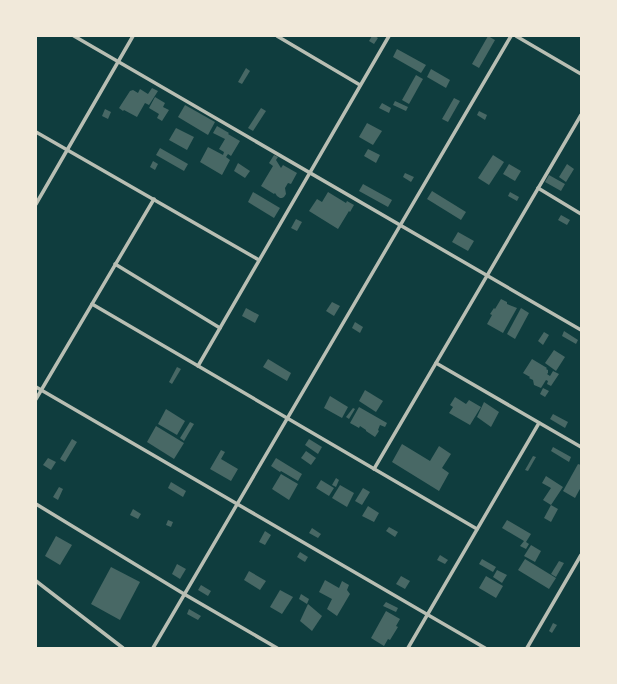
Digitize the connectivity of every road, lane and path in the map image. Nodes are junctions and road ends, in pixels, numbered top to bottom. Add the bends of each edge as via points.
1 (74, 36) edge
2 (133, 36) edge
3 (277, 36) edge
4 (388, 36) edge
5 (510, 36) edge
6 (516, 36) edge
7 (119, 62) junction
8 (581, 74) edge
9 (360, 85) junction
10 (581, 115) edge
11 (36, 132) edge
12 (68, 150) junction
13 (310, 172) junction
14 (538, 188) junction
15 (154, 199) junction
16 (36, 204) edge
17 (581, 214) edge
18 (400, 225) junction
19 (259, 260) junction
20 (115, 264) junction
21 (487, 276) junction
22 (92, 304) junction
23 (220, 328) junction
24 (581, 330) edge
25 (436, 363) junction
26 (198, 366) junction
27 (36, 386) edge
28 (42, 390) junction
29 (36, 399) edge
30 (287, 418) junction
31 (539, 423) junction
32 (581, 447) edge
33 (374, 469) junction
34 (36, 504) edge
35 (237, 504) junction
36 (477, 529) junction
37 (581, 555) edge
38 (36, 581) edge
39 (184, 594) junction
40 (427, 614) junction
41 (123, 648) edge
42 (153, 648) edge
43 (277, 648) edge
44 (408, 648) edge
45 (485, 648) edge
46 (527, 648) edge

1 - 7 street
2 - 7 street
3 - 9 street
4 - 9 street
5 - 18 street
6 - 8 street
7 - 12 street
7 - 13 street
9 - 13 street
10 - 14 street
11 - 12 street
12 - 15 street
12 - 16 street
13 - 18 street
13 - 19 street
14 - 17 street
14 - 21 street
15 - 19 street
15 - 20 street
18 - 21 street
18 - 30 street
19 - 23 street
20 - 22 street
20 - 23 street
21 - 24 street
21 - 25 street
22 - 26 street
22 - 28 street
23 - 26 street
25 - 31 street
25 - 33 street
26 - 30 street
27 - 28 street
28 - 29 street
28 - 35 street
30 - 33 street
30 - 35 street
31 - 32 street
31 - 36 street
33 - 36 street
34 - 39 street
35 - 39 street
35 - 40 street
36 - 40 street
37 - 46 street
38 - 41 street
39 - 42 street
39 - 43 street
40 - 44 street
40 - 45 street

